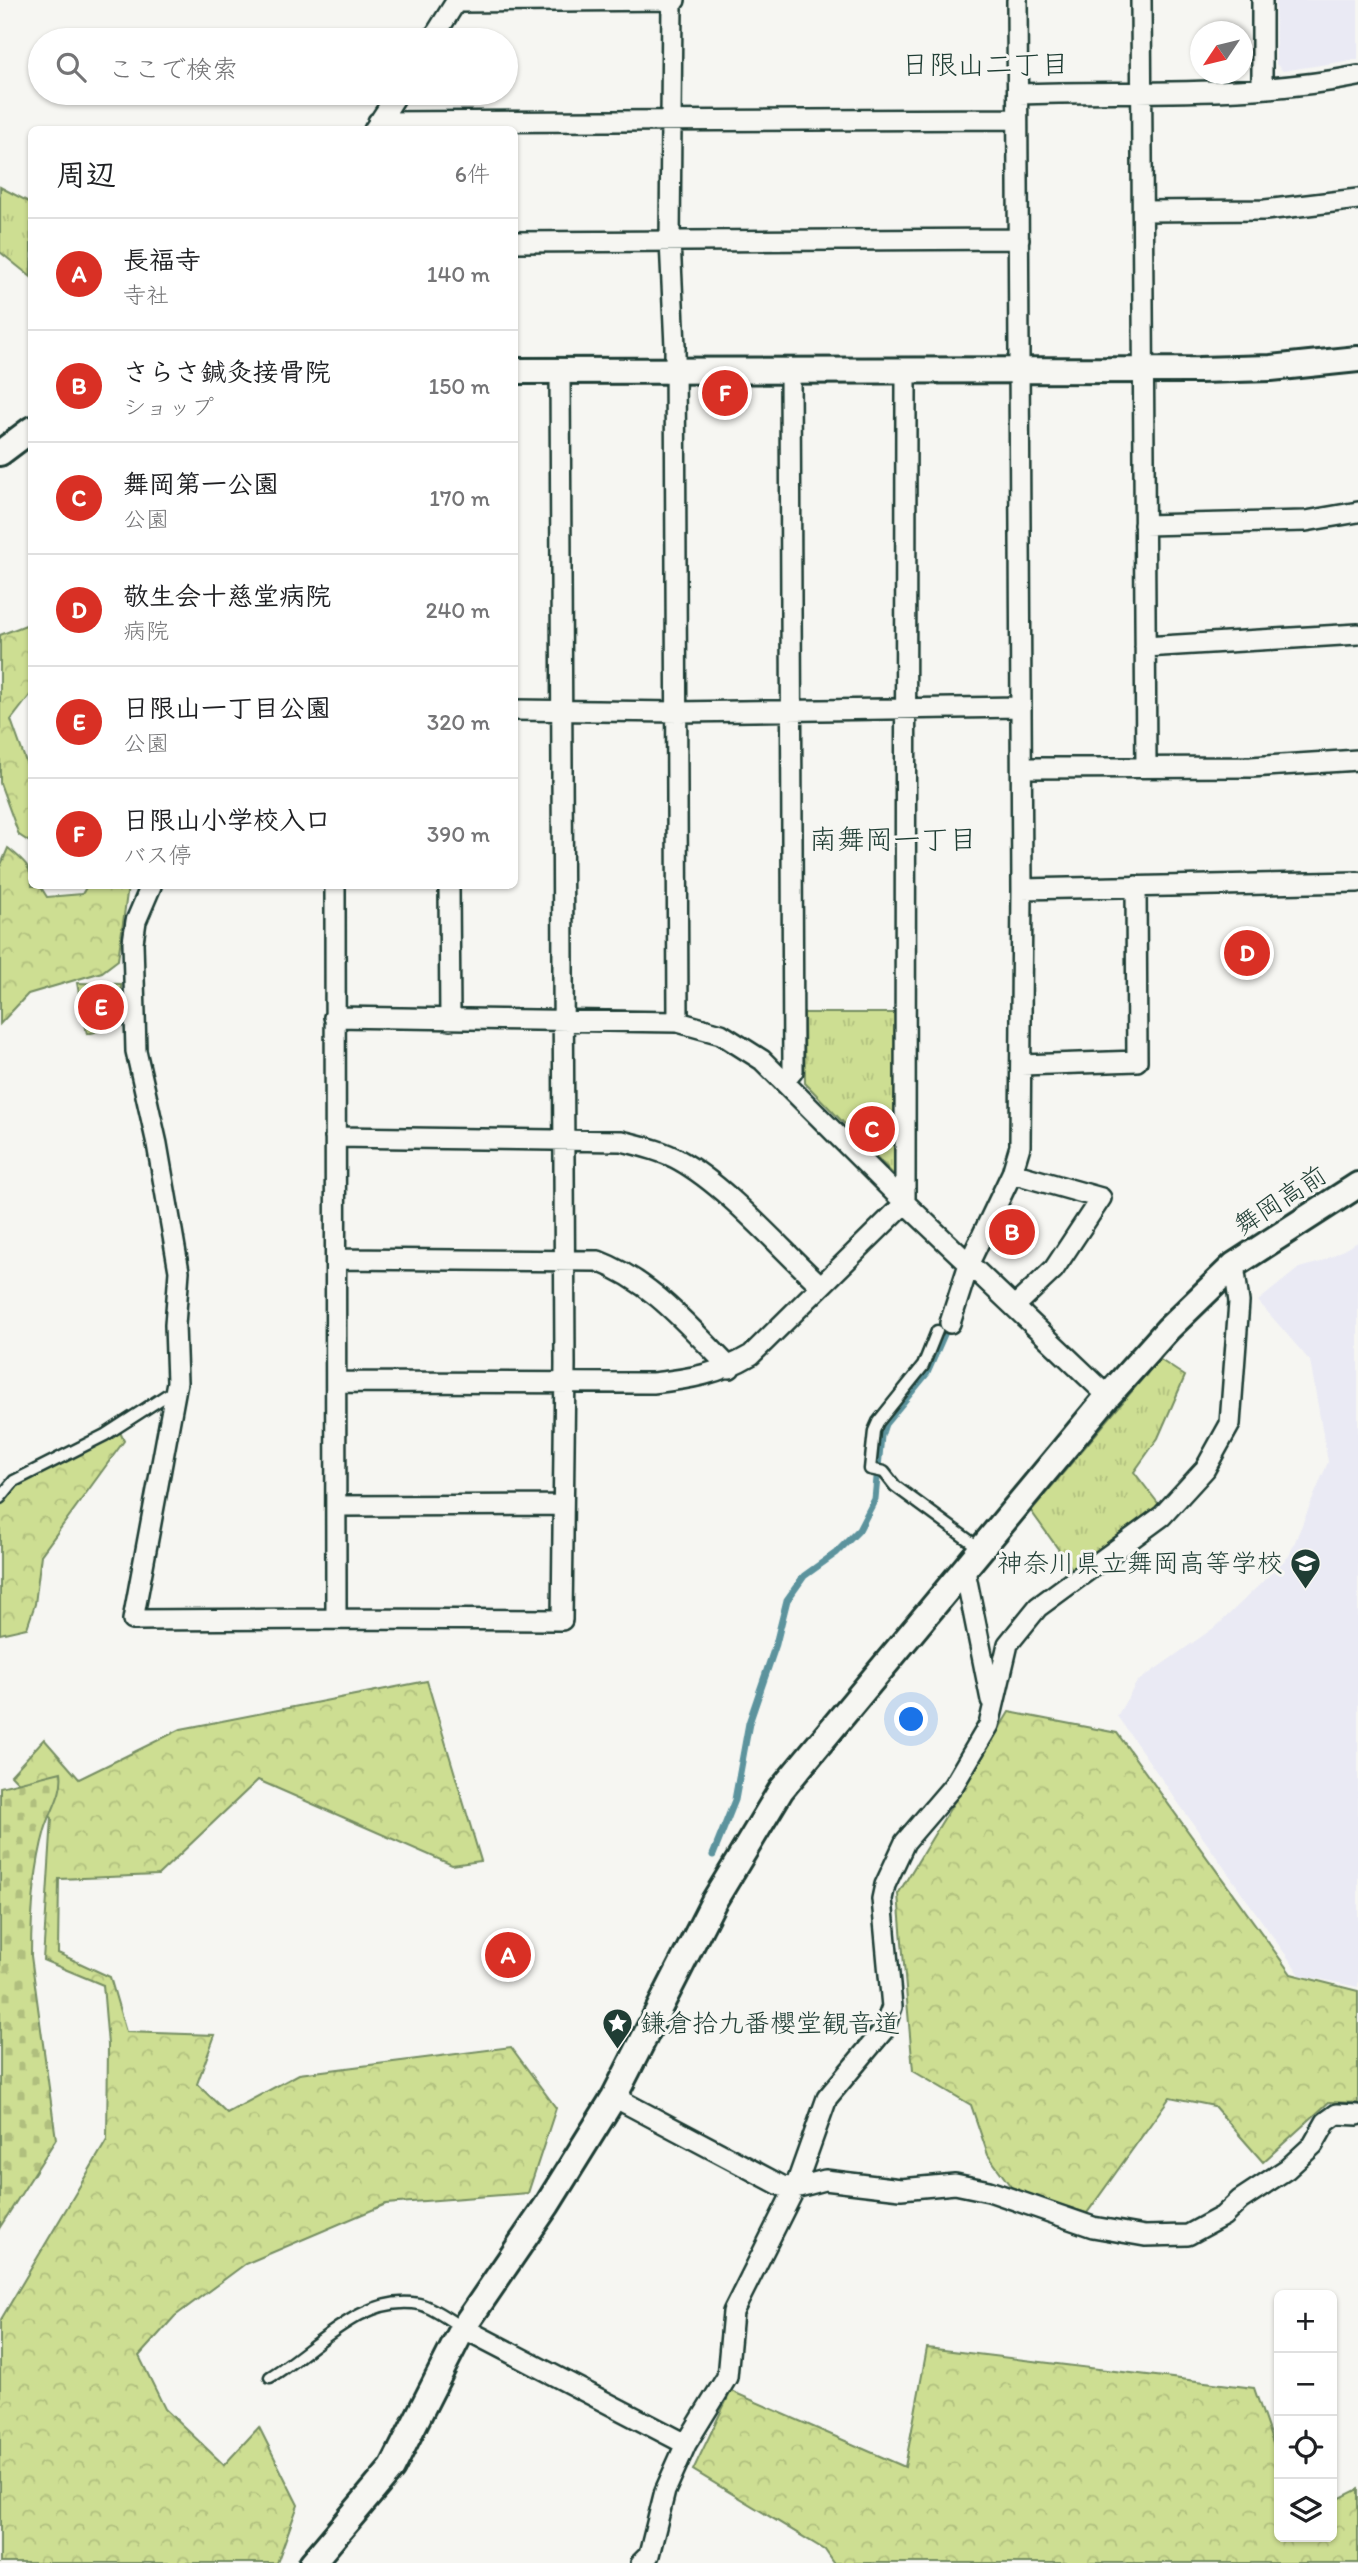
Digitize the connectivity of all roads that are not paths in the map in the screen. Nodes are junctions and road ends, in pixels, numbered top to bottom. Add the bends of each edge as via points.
1 (673, 0) edge
2 (1017, 0) edge
3 (1141, 0) edge
4 (1262, 0) edge
5 (457, 1) edge
6 (440, 28) edge
7 (1358, 76) edge
8 (1262, 88) junction
9 (1142, 91) junction
10 (1019, 94) junction
11 (390, 105) edge
12 (1017, 119) junction
13 (670, 121) junction
14 (376, 126) edge
15 (1358, 199) edge
16 (1144, 211) junction
17 (1019, 239) junction
18 (670, 241) junction
19 (518, 242) edge
20 (1358, 359) edge
21 (1019, 368) junction
22 (1142, 368) junction
23 (906, 370) junction
24 (518, 371) edge
25 (560, 371) junction
26 (674, 371) junction
27 (790, 371) junction
28 (28, 432) edge
29 (0, 453) edge
30 (1358, 512) edge
31 (1144, 526) junction
32 (1358, 634) edge
33 (1145, 647) junction
34 (906, 707) junction
35 (1020, 707) junction
36 (789, 709) junction
37 (518, 710) edge
38 (561, 712) junction
39 (678, 712) junction
40 (1358, 760) edge
41 (1146, 767) junction
42 (1022, 768) junction
43 (1358, 882) edge
44 (1136, 886) junction
45 (150, 889) edge
46 (335, 889) edge
47 (449, 889) edge
48 (1022, 889) junction
49 (334, 1017) junction
50 (450, 1020) junction
51 (563, 1021) junction
52 (678, 1022) junction
53 (1022, 1065) junction
54 (784, 1082) junction
55 (335, 1137) junction
56 (562, 1140) junction
57 (1012, 1173) junction
58 (1358, 1185) edge
59 (905, 1203) junction
60 (337, 1259) junction
61 (564, 1260) junction
62 (970, 1261) junction
63 (1234, 1265) junction
64 (821, 1286) junction
65 (1016, 1306) junction
66 (942, 1325) joint
67 (730, 1368) junction
68 (565, 1381) junction
69 (338, 1382) junction
70 (175, 1390) junction
71 (1108, 1396) junction
72 (0, 1498) edge
73 (563, 1505) junction
74 (337, 1506) junction
75 (982, 1550) junction
76 (965, 1571) junction
77 (336, 1619) junction
78 (993, 1708) junction
79 (614, 2097) junction
80 (1358, 2115) edge
81 (795, 2188) junction
82 (463, 2328) junction
83 (270, 2377) dead end
84 (686, 2444) junction
85 (312, 2563) edge
86 (641, 2563) edge

1 - 5 street
1 - 13 street
2 - 10 street
3 - 9 street
4 - 8 street
5 - 6 street
7 - 8 street
8 - 9 street
9 - 10 street
9 - 16 street
10 - 12 street
11 - 14 street
12 - 13 street
12 - 17 street
13 - 14 street
13 - 18 street
15 - 16 street via 1265,210
16 - 22 street
17 - 18 street
17 - 21 street
18 - 19 street
18 - 26 street
20 - 22 street via 1271,368
21 - 22 street
21 - 23 street
21 - 35 street
22 - 31 street
23 - 27 street
23 - 34 street
24 - 25 street
25 - 26 street
25 - 38 street
26 - 27 street
26 - 39 street
27 - 36 street
28 - 29 street
30 - 31 street via 1306,521
31 - 33 street
32 - 33 street
33 - 41 street
34 - 35 street
34 - 36 street
34 - 59 street
35 - 42 street
36 - 39 street
36 - 54 street via 793,1071
37 - 38 street
38 - 39 street
38 - 51 street
39 - 52 street
40 - 41 street
41 - 42 street
42 - 48 street
43 - 44 street
44 - 48 street
44 - 53 street via 1137,1061
45 - 70 street via 133,942 136,1051 179,1270
46 - 49 street
47 - 50 street
48 - 53 street
49 - 50 street
49 - 55 street
50 - 51 street
51 - 52 street
51 - 56 street
52 - 54 street via 722,1034 762,1060
53 - 57 street via 1020,1146
54 - 59 street
55 - 56 street
55 - 60 street
56 - 61 street
56 - 64 street via 622,1141 677,1158 703,1175
57 - 62 street
57 - 65 street via 1101,1198 1054,1269
58 - 63 street, 舞岡高前
59 - 62 street
59 - 64 street
60 - 61 street
60 - 69 street
61 - 67 street via 598,1261 646,1285
61 - 68 street
62 - 65 street
62 - 66 street
63 - 71 street, 舞岡高前
63 - 78 street via 1239,1302 1230,1424 1223,1442 1162,1516 1038,1607 1008,1644
64 - 67 street via 751,1355
65 - 71 street
66 - 75 lane via 923,1366 878,1422 870,1469 884,1472 895,1486
67 - 68 street via 698,1378 653,1383
68 - 69 street
68 - 73 street
69 - 74 street
70 - 72 lane via 105,1436 14,1480
70 - 77 street via 133,1620
71 - 75 street, 舞岡高前
73 - 74 street
73 - 77 street via 562,1620
74 - 77 street
75 - 76 street, 舞岡高前
76 - 78 street
76 - 79 street, 舞岡高前 via 781,1790 714,1901
78 - 81 street via 989,1726 953,1786 905,1842 884,1885 892,2007 883,2031 827,2098
79 - 81 street via 782,2186
79 - 82 street, 舞岡高前
80 - 81 street via 1337,2114 1287,2169 1223,2216 1188,2235 1145,2235 1093,2227 955,2184 901,2189 824,2180
81 - 84 street via 733,2312 727,2376
82 - 83 lane via 421,2304 393,2304 349,2321
82 - 84 street
82 - 85 street, 舞岡高前 via 392,2468
84 - 86 street via 665,2491 649,2555

